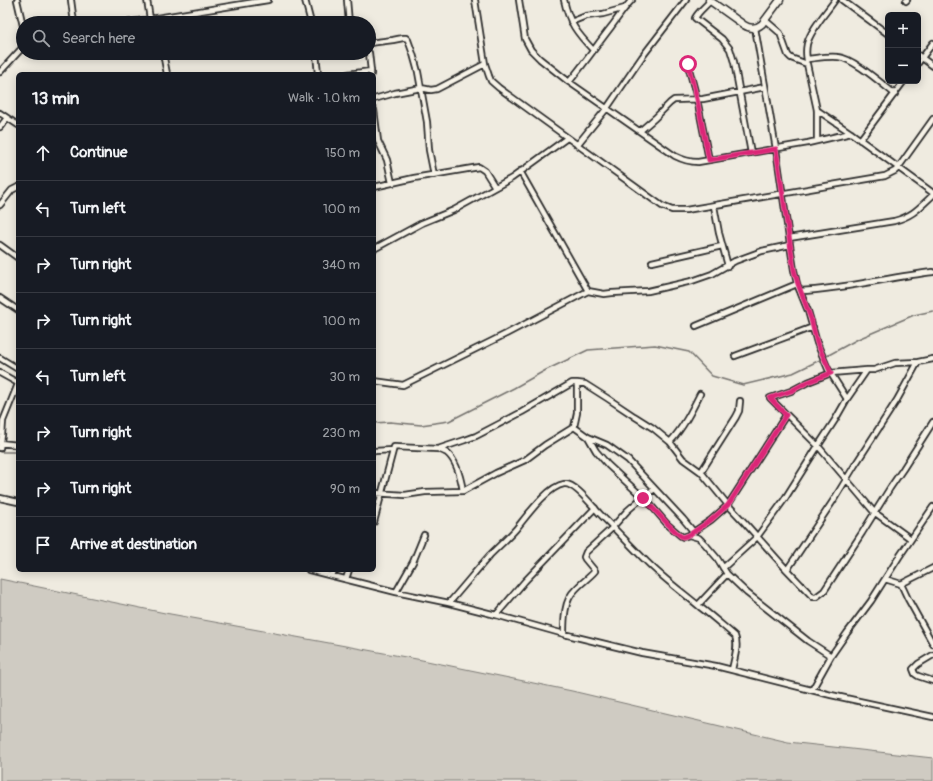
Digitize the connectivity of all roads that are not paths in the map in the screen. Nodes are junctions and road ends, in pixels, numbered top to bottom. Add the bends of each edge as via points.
1 (17, 0) edge
2 (71, 0) edge
3 (147, 0) edge
4 (268, 0) edge
5 (305, 0) edge
6 (346, 0) edge
7 (475, 0) edge
8 (519, 0) edge
9 (564, 0) edge
10 (632, 0) edge
11 (686, 0) edge
12 (710, 0) edge
13 (780, 0) edge
14 (835, 0) edge
15 (842, 0) edge
16 (625, 8) junction
17 (21, 16) edge
18 (73, 16) edge
19 (150, 16) edge
20 (181, 16) edge
21 (309, 16) edge
22 (349, 16) edge
23 (765, 20) junction
24 (571, 22) junction
25 (755, 28) junction
26 (885, 32) edge
27 (376, 42) edge
28 (933, 43) edge
29 (593, 50) junction
30 (16, 55) edge
31 (921, 56) edge
32 (921, 58) edge
33 (164, 60) edge
34 (317, 60) edge
35 (370, 60) edge
36 (807, 62) junction
37 (485, 64) junction
38 (688, 64) dead end
39 (933, 66) edge
40 (0, 72) edge
41 (167, 72) edge
42 (318, 72) edge
43 (371, 72) edge
44 (569, 82) junction
45 (902, 84) edge
46 (765, 87) junction
47 (421, 88) junction
48 (740, 92) junction
49 (895, 94) junction
50 (376, 98) edge
51 (697, 99) junction
52 (607, 108) junction
53 (817, 110) junction
54 (0, 112) edge
55 (7, 118) junction
56 (933, 119) edge
57 (16, 124) edge
58 (0, 127) edge
59 (640, 131) junction
60 (851, 133) junction
61 (567, 138) junction
62 (860, 140) junction
63 (376, 141) edge
64 (818, 141) junction
65 (577, 145) junction
66 (776, 149) junction
67 (751, 153) junction
68 (709, 160) junction
69 (898, 168) junction
70 (520, 171) junction
71 (434, 176) junction
72 (392, 183) junction
73 (376, 187) edge
74 (495, 187) junction
75 (16, 188) edge
76 (782, 193) junction
77 (933, 194) edge
78 (0, 205) edge
79 (714, 206) junction
80 (789, 238) junction
81 (0, 245) edge
82 (790, 245) junction
83 (722, 246) junction
84 (376, 248) edge
85 (16, 257) edge
86 (652, 262) dead end
87 (728, 266) junction
88 (933, 272) edge
89 (798, 284) junction
90 (588, 291) junction
91 (800, 291) junction
92 (0, 298) edge
93 (16, 309) edge
94 (696, 326) dead end
95 (813, 327) junction
96 (735, 356) dead end
97 (0, 358) edge
98 (933, 359) edge
99 (918, 362) junction
100 (16, 368) edge
101 (867, 370) junction
102 (0, 373) edge
103 (831, 373) junction
104 (376, 381) edge
105 (16, 383) edge
106 (577, 383) junction
107 (16, 388) edge
108 (700, 394) dead end
109 (847, 399) junction
110 (740, 401) dead end
111 (786, 415) junction
112 (2, 420) edge
113 (933, 422) edge
114 (574, 427) junction
115 (588, 436) junction
116 (670, 442) junction
117 (0, 444) edge
118 (16, 445) edge
119 (818, 446) junction
120 (438, 449) junction
121 (393, 450) junction
122 (376, 451) edge
123 (700, 472) junction
124 (846, 479) junction
125 (655, 489) junction
126 (463, 490) junction
127 (376, 493) edge
128 (381, 493) junction
129 (0, 498) edge
130 (643, 498) junction
131 (16, 502) edge
132 (728, 505) junction
133 (595, 508) junction
134 (933, 509) edge
135 (874, 512) junction
136 (376, 514) edge
137 (613, 526) junction
138 (691, 533) junction
139 (424, 534) dead end
140 (757, 537) junction
141 (911, 539) junction
142 (723, 568) junction
143 (933, 568) edge
144 (787, 570) junction
145 (317, 572) edge
146 (333, 572) edge
147 (348, 572) edge
148 (727, 574) junction
149 (332, 576) junction
150 (346, 579) junction
151 (885, 579) junction
152 (902, 584) junction
153 (396, 592) junction
154 (449, 604) junction
155 (698, 605) junction
156 (496, 615) junction
157 (564, 634) junction
158 (933, 644) edge
159 (933, 655) edge
160 (831, 656) junction
161 (732, 670) junction
162 (933, 681) edge
163 (812, 690) junction
164 (933, 717) edge

1 - 17 street
2 - 18 street
3 - 19 street
4 - 20 street
5 - 21 street
6 - 22 street
7 - 37 street
8 - 44 street via 526,39 531,50
9 - 24 street
10 - 16 street
11 - 52 street
12 - 25 main road via 747,27
12 - 48 street via 695,18 722,38 730,49
13 - 23 main road
14 - 36 street via 809,39
15 - 26 street
16 - 24 street via 586,16
16 - 29 street
23 - 25 main road
23 - 36 street via 780,33 791,58
24 - 29 street
25 - 46 street
27 - 47 street via 403,38 408,40
28 - 31 street
29 - 44 street
30 - 40 street
32 - 39 street
33 - 41 street
34 - 42 street
35 - 43 street
36 - 49 street via 826,57 839,57 850,61
36 - 53 street
37 - 47 street via 437,90
37 - 61 street via 491,81
38 - 51 street
44 - 52 street
45 - 49 street
46 - 48 street
46 - 66 street
47 - 50 street
47 - 71 street
48 - 51 street
48 - 67 street
49 - 62 street
51 - 59 street via 671,101
51 - 68 street
52 - 59 street
52 - 65 street
53 - 60 street
53 - 64 street
54 - 55 street
55 - 57 street
55 - 58 street
56 - 69 street
59 - 68 street via 681,159 691,162
60 - 62 street
60 - 64 street
61 - 65 street
61 - 70 street
62 - 69 street
63 - 72 street via 387,160
64 - 66 street
65 - 79 street via 662,206 672,210
66 - 67 street
66 - 76 street
67 - 68 street
69 - 76 street via 880,177
69 - 77 street
70 - 74 street
70 - 90 street
71 - 72 street
71 - 74 street via 479,167 485,171
72 - 73 street
74 - 84 street
75 - 78 street
76 - 79 street
76 - 80 street
77 - 80 street via 916,211 894,221
79 - 83 street
80 - 82 street
81 - 85 street
82 - 87 street via 762,251
82 - 89 street
83 - 86 street
83 - 87 street
87 - 90 street via 692,281 648,291 604,294
88 - 91 street
89 - 91 street
89 - 94 street
90 - 104 street via 403,385
91 - 95 street
92 - 93 street
95 - 96 street
95 - 103 street via 817,343
97 - 100 street
98 - 99 street
99 - 101 street via 895,363
99 - 124 street via 897,400
101 - 103 street
101 - 109 street
102 - 105 street
103 - 109 street
103 - 111 street via 770,398
106 - 114 street via 577,413
106 - 116 street via 585,384
106 - 120 street via 565,386 476,436
107 - 112 street
108 - 116 street
109 - 119 street
110 - 123 street via 736,417
111 - 119 street
111 - 132 street
112 - 117 street
113 - 135 street
114 - 115 street
114 - 126 street via 525,460
115 - 125 street via 607,445 628,460
115 - 130 street via 608,465
116 - 123 street via 683,459
117 - 118 street
119 - 124 street
119 - 140 street
120 - 121 street via 394,447
120 - 126 street via 448,454 454,462
121 - 122 street
121 - 128 street
123 - 132 street
124 - 135 street
124 - 144 street
125 - 130 street
125 - 138 street via 683,519
126 - 128 street via 405,495
127 - 128 street
128 - 136 street
129 - 131 street
130 - 137 street
130 - 138 street via 680,536 686,537
132 - 138 street
132 - 140 street
133 - 137 street
133 - 154 street via 572,486 564,484 556,487 529,512
133 - 156 street
134 - 141 street
135 - 141 street
135 - 144 street via 829,585 819,596 810,594
137 - 155 street via 646,562
137 - 157 street via 584,555 595,571 569,597
138 - 142 street via 705,544
139 - 153 street via 413,562
140 - 142 street
140 - 144 street
141 - 151 street
142 - 148 street
143 - 152 street
145 - 149 street
146 - 149 street
147 - 150 street
148 - 155 street
148 - 160 street via 800,635
149 - 150 street
150 - 153 street
151 - 152 street
151 - 160 street
152 - 158 street
153 - 154 street
154 - 156 street
155 - 161 street via 735,636 737,640
156 - 157 street
157 - 161 street
159 - 162 street via 913,669 914,674
160 - 163 street
161 - 163 street
163 - 164 street

